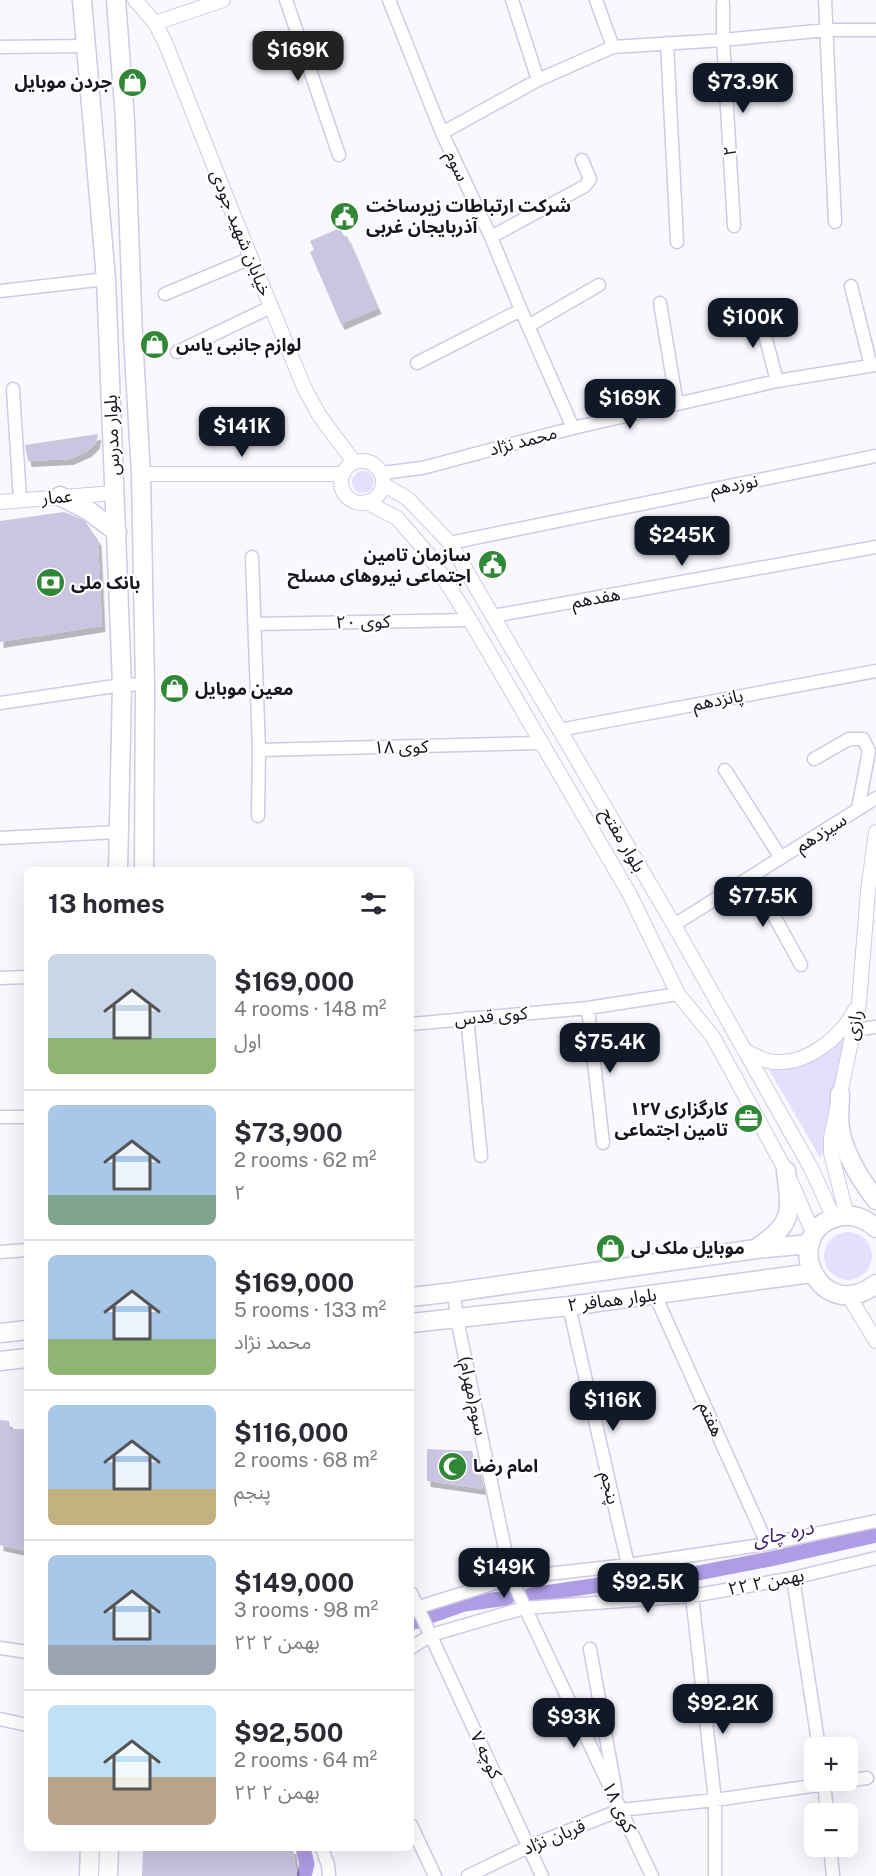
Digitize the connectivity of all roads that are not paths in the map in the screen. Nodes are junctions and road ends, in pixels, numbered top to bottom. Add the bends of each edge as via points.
1 (82, 0) edge
2 (116, 0) edge
3 (135, 0) edge
4 (223, 0) edge
5 (286, 0) edge
6 (389, 0) edge
7 (512, 0) edge
8 (596, 0) edge
9 (825, 0) edge
10 (723, 3) dead end
11 (155, 23) junction
12 (827, 30) junction
13 (876, 30) edge
14 (723, 40) junction
15 (668, 43) junction
16 (86, 46) junction
17 (0, 47) edge
18 (613, 47) junction
19 (538, 80) junction
20 (442, 133) junction
21 (339, 155) dead end
22 (582, 160) dead end
23 (835, 222) dead end
24 (734, 226) dead end
25 (491, 237) junction
26 (676, 242) dead end
27 (251, 258) junction
28 (131, 277) junction
29 (106, 279) junction
30 (599, 285) dead end
31 (851, 285) dead end
32 (0, 291) edge
33 (165, 294) dead end
34 (660, 303) dead end
35 (271, 307) junction
36 (758, 309) dead end
37 (521, 310) junction
38 (528, 326) junction
39 (177, 351) dead end
40 (417, 363) dead end
41 (873, 366) edge
42 (777, 381) junction
43 (13, 389) dead end
44 (677, 404) junction
45 (573, 428) junction
46 (876, 456) edge
47 (354, 462) junction
48 (141, 474) junction
49 (343, 474) junction
50 (382, 478) junction
51 (114, 493) junction
52 (60, 496) junction
53 (21, 500) junction
54 (0, 502) edge
55 (366, 502) junction
56 (117, 532) junction
57 (450, 543) junction
58 (876, 547) edge
59 (252, 557) dead end
60 (494, 616) junction
61 (470, 620) junction
62 (255, 624) junction
63 (876, 671) edge
64 (145, 684) junction
65 (122, 685) junction
66 (0, 703) edge
67 (560, 730) junction
68 (542, 744) junction
69 (259, 750) junction
70 (814, 759) dead end
71 (725, 770) dead end
72 (589, 780) junction
73 (570, 791) junction
74 (876, 798) edge
75 (858, 809) junction
76 (258, 816) dead end
77 (118, 832) junction
78 (876, 832) edge
79 (0, 838) edge
80 (781, 858) junction
81 (118, 867) edge
82 (144, 867) edge
83 (752, 876) junction
84 (872, 890) edge
85 (674, 925) junction
86 (801, 965) dead end
87 (24, 977) edge
88 (0, 978) edge
89 (678, 994) junction
90 (859, 1003) junction
91 (588, 1008) junction
92 (467, 1018) junction
93 (414, 1024) edge
94 (876, 1027) edge
95 (854, 1030) junction
96 (745, 1051) junction
97 (840, 1094) junction
98 (0, 1117) edge
99 (24, 1117) edge
100 (603, 1143) dead end
101 (481, 1156) dead end
102 (811, 1168) junction
103 (788, 1176) junction
104 (876, 1200) edge
105 (841, 1217) junction
106 (876, 1228) edge
107 (812, 1239) junction
108 (756, 1249) junction
109 (24, 1250) edge
110 (0, 1252) edge
111 (812, 1273) junction
112 (876, 1284) edge
113 (454, 1292) junction
114 (655, 1295) junction
115 (848, 1295) junction
116 (414, 1297) edge
117 (569, 1306) junction
118 (457, 1319) junction
119 (414, 1323) edge
120 (24, 1330) edge
121 (0, 1333) edge
122 (876, 1341) edge
123 (24, 1358) edge
124 (0, 1361) edge
125 (876, 1521) edge
126 (767, 1544) junction
127 (876, 1558) edge
128 (628, 1565) junction
129 (511, 1578) junction
130 (793, 1578) junction
131 (692, 1596) junction
132 (524, 1608) junction
133 (414, 1610) edge
134 (431, 1634) junction
135 (414, 1646) edge
136 (0, 1648) edge
137 (590, 1649) dead end
138 (24, 1652) edge
139 (0, 1719) edge
140 (24, 1724) edge
141 (817, 1737) edge
142 (867, 1778) dead end
143 (858, 1779) edge
144 (804, 1785) edge
145 (715, 1800) junction
146 (620, 1810) junction
147 (414, 1831) edge
148 (528, 1846) junction
149 (90, 1851) edge
150 (109, 1851) edge
151 (323, 1851) edge
152 (831, 1857) edge
153 (89, 1876) edge
154 (108, 1876) edge
155 (329, 1876) edge
156 (435, 1876) edge
157 (468, 1876) edge
158 (542, 1876) edge
159 (652, 1876) edge
160 (715, 1876) edge
161 (833, 1876) edge

1 - 16 main road, بلوار مدرس
2 - 28 main road, بلوار مدرس
3 - 11 street, خیابان شهید جودی
4 - 11 street
5 - 21 street
6 - 20 street, سوم
7 - 19 street
8 - 18 street
9 - 12 street
10 - 14 street, ۲
11 - 27 street, خیابان شهید جودی
12 - 13 street
12 - 14 street
12 - 23 street
14 - 15 street
14 - 24 street, ۲
15 - 18 street
15 - 26 street
16 - 17 street
16 - 29 main road, بلوار مدرس
18 - 19 street
19 - 20 street
20 - 25 street, سوم
22 - 25 street via 590,179 585,186
25 - 37 street, سوم
27 - 33 street
27 - 35 street, خیابان شهید جودی
28 - 29 main road
28 - 48 main road, بلوار مدرس
29 - 32 street
29 - 51 main road, بلوار مدرس
30 - 38 street
31 - 41 street
34 - 44 street
35 - 39 street
35 - 47 street, خیابان شهید جودی via 304,387 319,415
36 - 42 street
37 - 38 street, سوم
37 - 40 street
38 - 45 street, سوم
41 - 42 street, محمد نژاد
42 - 44 street, محمد نژاد
43 - 53 street
44 - 45 street, محمد نژاد
45 - 50 street, محمد نژاد
46 - 57 street, نوزدهم
47 - 49 street
47 - 50 street via 370,462
48 - 49 street
48 - 64 main road, بلوار مدرس
49 - 55 street via 341,485 346,495 354,501
50 - 55 street via 379,494
50 - 57 street, بلوار مفتح
51 - 52 street, عمار
51 - 56 main road, بلوار مدرس
52 - 53 street, عمار
52 - 56 main road
53 - 54 street, عمار
55 - 61 street, بلوار مفتح via 397,518 429,555
56 - 65 main road, بلوار مدرس
57 - 60 street, بلوار مفتح
58 - 60 street, هفدهم
59 - 62 street
60 - 67 street, بلوار مفتح
61 - 62 street, کوی ۲۰
61 - 68 street, بلوار مفتح
62 - 69 street
63 - 67 street, پانزدهم
64 - 65 street
64 - 82 main road, بلوار مدرس
65 - 66 street
65 - 77 main road, بلوار مدرس
67 - 72 street, بلوار مفتح
68 - 69 street, کوی ۱۸
68 - 73 street, بلوار مفتح
69 - 76 street
70 - 75 street via 849,739 864,740 869,750
71 - 80 street
72 - 73 street
72 - 85 street, بلوار مفتح
73 - 89 street, بلوار مفتح via 629,893
74 - 75 street, سیزدهم
75 - 80 street, سیزدهم
77 - 79 street
77 - 81 main road, بلوار مدرس
78 - 84 street, رازی
80 - 83 street, سیزدهم
83 - 85 street, سیزدهم
83 - 86 street
84 - 90 street, رازی
85 - 96 street, بلوار مفتح
87 - 88 street
89 - 91 street, کوی قدس
89 - 103 street, بلوار مفتح via 713,1037
90 - 95 street, رازی
90 - 96 street via 839,1033 807,1054 775,1062
91 - 92 street, کوی قدس
91 - 100 street
92 - 93 street, کوی قدس
92 - 101 street
94 - 95 street
95 - 97 street, رازی
96 - 102 street, بلوار مفتح
97 - 104 main road via 839,1126 845,1148
97 - 105 street, رازی via 831,1153
98 - 99 street
102 - 103 street via 805,1182 799,1184
102 - 105 street, بلوار مفتح
103 - 107 street, بلوار مفتح
103 - 108 main road via 788,1213 784,1223 774,1237
105 - 106 main road via 862,1218
105 - 107 main road via 826,1222
107 - 108 main road, بلوار همافر ۲
107 - 111 main road
108 - 113 main road, بلوار همافر ۲
109 - 110 street
111 - 114 main road, بلوار همافر ۲
111 - 115 main road via 827,1290
112 - 115 main road
113 - 116 main road, بلوار همافر ۲
113 - 118 street, سوم(مهرام)
114 - 117 main road, بلوار همافر ۲
114 - 126 street, هفتم
115 - 122 street
117 - 118 main road, بلوار همافر ۲
117 - 128 street, پنجم
118 - 119 main road, بلوار همافر ۲
118 - 129 street, سوم(مهرام)
120 - 121 main road
123 - 124 main road
125 - 126 street
126 - 128 street
127 - 130 street, ۲۲ بهمن ۲
128 - 129 street
129 - 132 street, سوم(مهرام)
129 - 133 street
130 - 131 street, ۲۲ بهمن ۲
130 - 141 street
131 - 132 street, ۲۲ بهمن ۲
131 - 145 street
132 - 134 street, ۲۲ بهمن ۲
132 - 146 street, کوی ۱۸
133 - 134 street, کوچه ۷
134 - 135 street, ۲۲ بهمن ۲
134 - 148 street, کوچه ۷
136 - 138 street
137 - 146 street
139 - 140 street
142 - 143 street, قربان نژاد
144 - 145 street, قربان نژاد
145 - 146 street, قربان نژاد
145 - 160 street
146 - 148 street, قربان نژاد
146 - 159 street, کوی ۱۸
147 - 156 street
148 - 157 street, قربان نژاد
148 - 158 street, کوچه ۷
149 - 153 main road
150 - 154 main road
151 - 155 street
152 - 161 street

